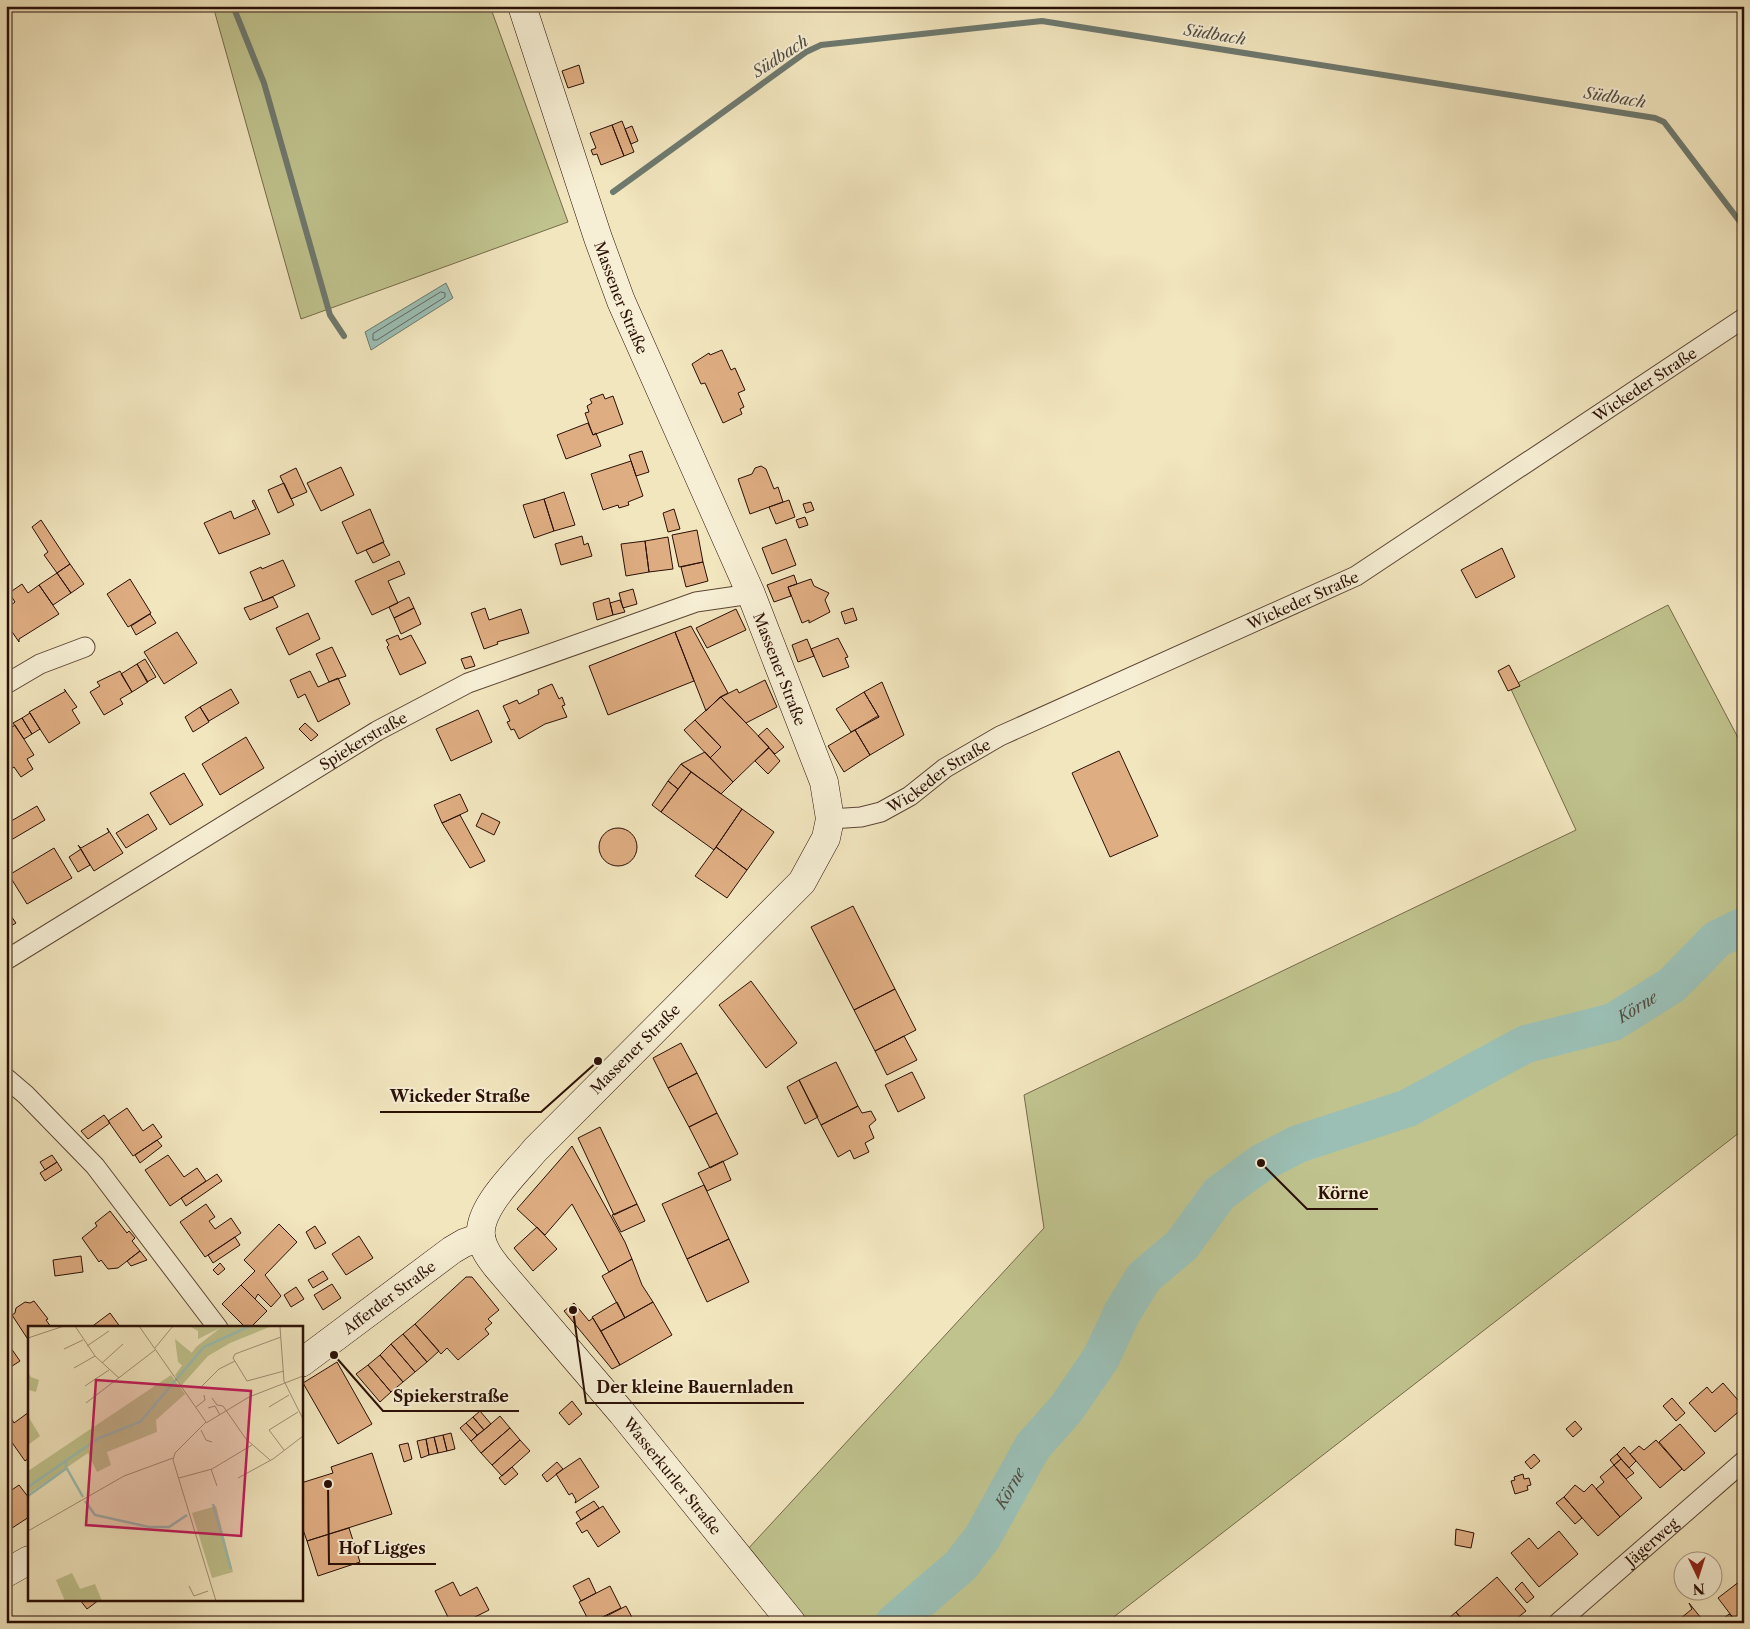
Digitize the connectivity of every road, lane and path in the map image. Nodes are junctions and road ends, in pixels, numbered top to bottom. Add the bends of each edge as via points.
1 (522, 6) edge
2 (1744, 318) edge
3 (751, 594) junction
4 (85, 647) dead end
5 (6, 684) edge
6 (830, 819) junction
7 (6, 960) edge
8 (6, 1078) edge
9 (481, 1237) junction
10 (216, 1326) edge
11 (302, 1362) edge
12 (1744, 1461) edge
13 (28, 1561) edge
14 (6, 1573) edge
15 (792, 1623) edge
16 (1558, 1623) edge

1 - 3 main road, Massener Straße via 621,301
2 - 6 street, Wickeder Straße via 1356,576 1000,736 945,768 910,796 881,812
3 - 6 main road, Massener Straße via 824,782
3 - 7 street, Spiekerstraße via 696,602 468,683 369,736
4 - 5 street via 40,664
6 - 9 main road, Massener Straße via 826,838 802,882 535,1150 496,1196 482,1219
8 - 10 street via 26,1094 95,1166
9 - 11 main road, Afferder Straße via 452,1250
9 - 15 main road, Wasserkurler Straße via 488,1256 622,1413
12 - 16 street, Jägerweg
13 - 14 main road

